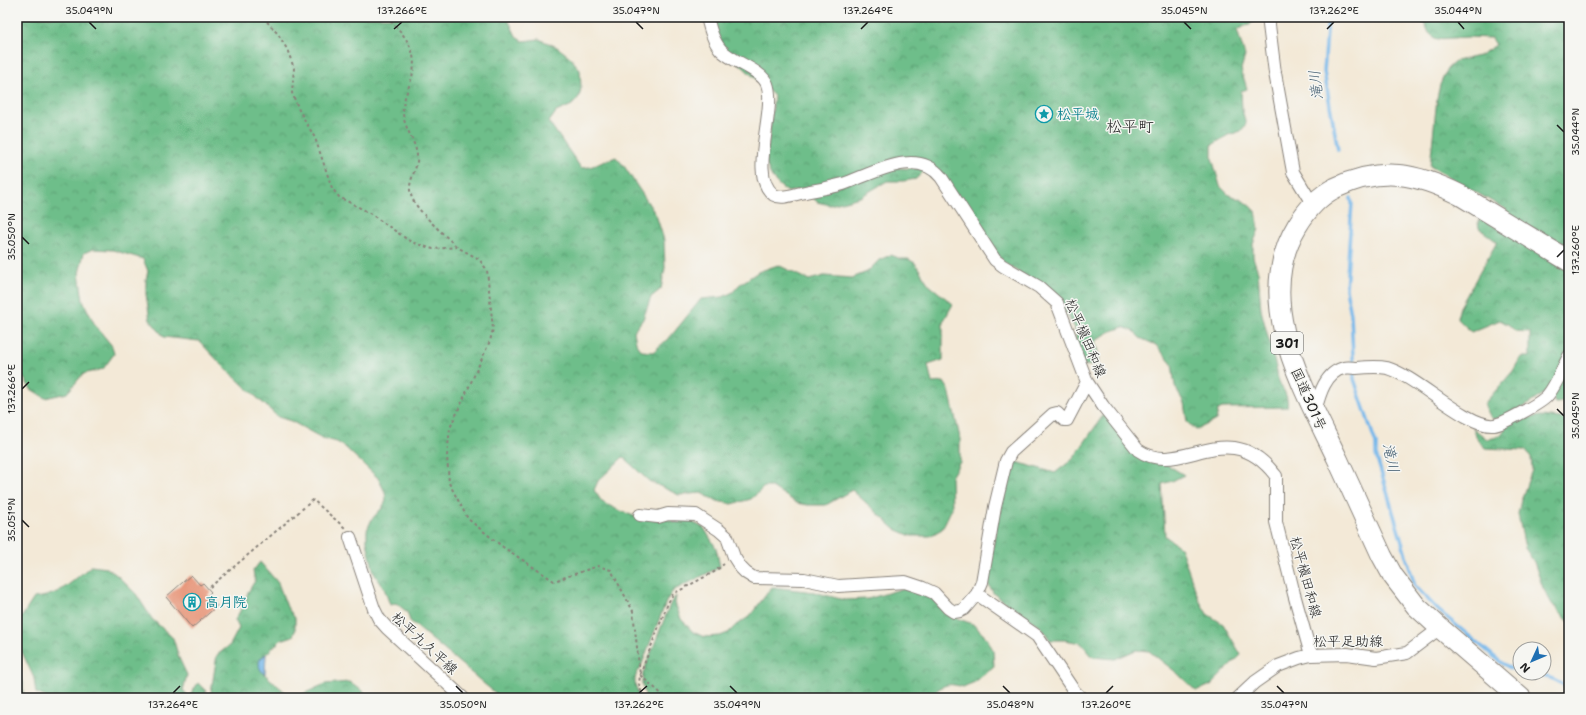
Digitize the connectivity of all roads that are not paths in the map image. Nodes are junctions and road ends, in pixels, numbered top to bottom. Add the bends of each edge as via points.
1 (707, 17) edge
2 (1268, 17) edge
3 (1313, 205) junction
4 (1569, 261) edge
5 (1569, 356) edge
6 (1087, 382) junction
7 (1315, 413) junction
8 (640, 515) dead end
9 (349, 533) road end
10 (977, 594) junction
11 (1440, 628) junction
12 (1311, 655) junction
13 (463, 698) edge
14 (1081, 698) edge
15 (1238, 698) edge
16 (1521, 698) edge

1 - 6 street, 松平槇田和線 via 720,49 759,74 767,84 768,107 763,160 767,187 773,194 777,197 788,196 842,185 898,164 909,163 929,167 941,177 995,260 1038,287 1057,303
2 - 3 street via 1275,73 1293,172
3 - 4 highway, 国道301号 / 301 via 1332,190 1357,179 1380,175 1424,179 1460,195
3 - 7 highway, 国道301号 / 301 via 1292,234 1282,260 1280,304 1283,328 1299,379
5 - 7 street via 1547,396 1514,418 1495,425 1479,422 1387,368 1338,370 1320,393
6 - 10 street via 1066,420 1057,413 1053,414 1011,452 1006,461 995,506 983,578
6 - 12 street, 松平槇田和線 via 1133,444 1145,455 1172,457 1214,448 1233,447 1263,460 1270,468 1276,476 1276,522
7 - 11 highway, 国道301号 / 301 via 1393,576 1416,606
8 - 10 street via 696,515 727,537 734,557 746,573 754,578 804,579 838,586 905,582 934,593 954,612 964,609
9 - 13 street, 松平九久平線 via 379,619
10 - 14 street via 1037,636
11 - 12 street, 松平足助線 via 1407,653 1376,658 1347,654
11 - 16 highway, 国道301号 / 301
12 - 15 street, 松平足助線 via 1278,666

